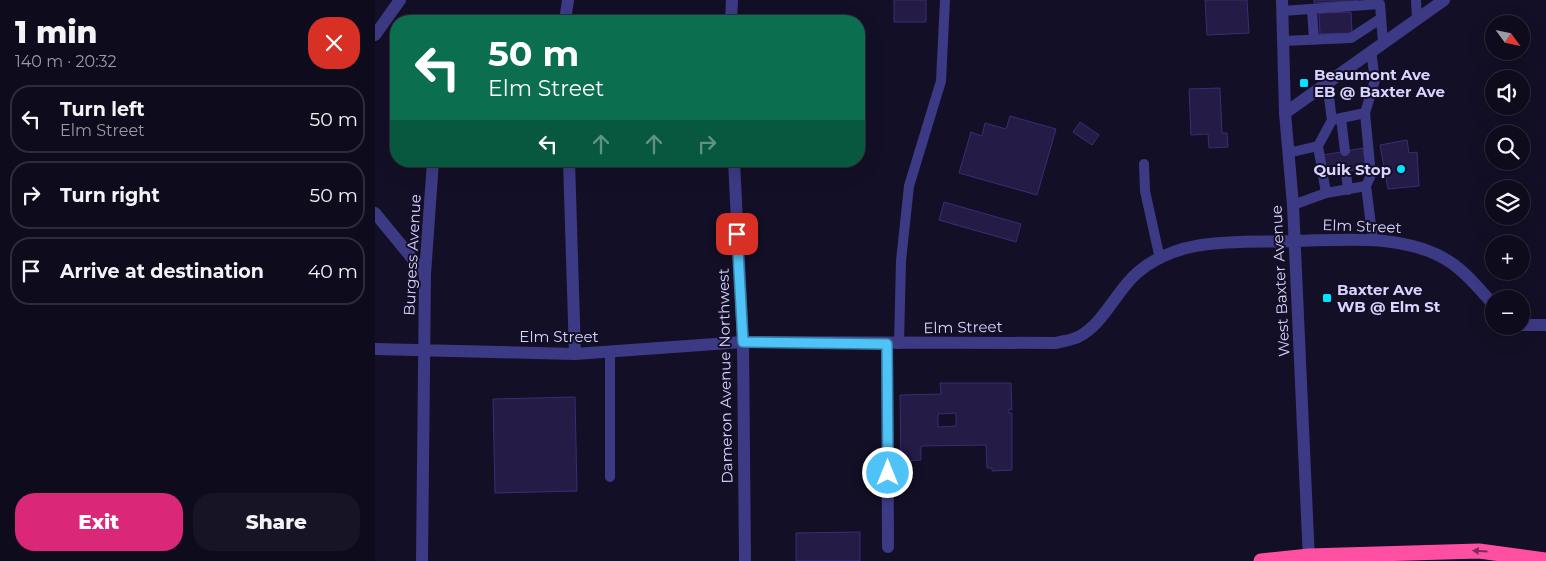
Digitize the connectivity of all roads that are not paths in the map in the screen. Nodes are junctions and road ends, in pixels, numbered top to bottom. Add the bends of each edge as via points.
1 (400, 0) edge
2 (568, 0) edge
3 (732, 0) edge
4 (945, 0) edge
5 (1416, 0) edge
6 (1443, 0) edge
7 (1380, 2) edge
8 (1282, 5) edge
9 (1312, 9) junction
10 (566, 15) edge
11 (731, 15) edge
12 (1380, 19) junction
13 (1417, 19) junction
14 (375, 35) edge
15 (1314, 40) junction
16 (1283, 41) junction
17 (1383, 43) junction
18 (1371, 51) junction
19 (1327, 83) junction
20 (1365, 112) junction
21 (1285, 113) junction
22 (1336, 119) junction
23 (1318, 146) junction
24 (1345, 151) dead end
25 (1288, 153) junction
26 (1144, 164) dead end
27 (433, 167) edge
28 (569, 167) edge
29 (734, 167) edge
30 (1346, 172) dead end
31 (1366, 186) junction
32 (1348, 190) junction
33 (1326, 193) junction
34 (1293, 205) junction
35 (375, 213) edge
36 (1295, 241) junction
37 (1373, 241) junction
38 (1160, 259) junction
39 (425, 274) junction
40 (1485, 295) edge
41 (1530, 325) edge
42 (1546, 325) edge
43 (743, 342) junction
44 (893, 344) junction
45 (375, 349) edge
46 (425, 350) junction
47 (610, 351) junction
48 (575, 354) junction
49 (610, 477) dead end
50 (888, 547) dead end
51 (1309, 559) edge
52 (1546, 560) edge
53 (422, 561) edge
54 (745, 561) edge
55 (1261, 561) edge

1 - 14 street
2 - 10 street
3 - 11 street
4 - 44 lane via 941,81 909,186
5 - 13 lane
6 - 13 street
7 - 9 lane
7 - 12 lane
8 - 9 lane
8 - 16 street, West Baxter Avenue
9 - 15 lane
12 - 15 lane via 1351,38
12 - 17 lane
13 - 17 street
15 - 16 lane
16 - 21 street, West Baxter Avenue
17 - 18 street
18 - 19 street
18 - 20 lane via 1375,80
19 - 21 street
19 - 22 lane
20 - 22 lane
20 - 31 lane via 1371,175
21 - 25 street, West Baxter Avenue
22 - 23 lane
22 - 24 lane
23 - 25 lane
23 - 33 lane
25 - 34 street, West Baxter Avenue
26 - 38 lane via 1145,191
27 - 39 street, Burgess Avenue
28 - 48 street
29 - 43 street, Dameron Avenue Northwest
30 - 32 lane
31 - 32 lane
31 - 37 lane
32 - 33 lane
33 - 34 lane
34 - 36 street, West Baxter Avenue
35 - 39 street
36 - 37 street, Elm Street
36 - 38 street, Elm Street via 1199,244
36 - 51 street, West Baxter Avenue
37 - 40 street, Elm Street via 1412,245 1432,252 1467,275
38 - 44 street, Elm Street via 1133,276 1095,324 1078,337 1056,343
39 - 46 street, Burgess Avenue
41 - 42 street
43 - 44 street, Elm Street
43 - 47 street, Elm Street
43 - 54 street, Dameron Avenue Northwest
44 - 50 street
45 - 46 street, Elm Street
46 - 48 street, Elm Street
46 - 53 street, Burgess Avenue
47 - 48 street, Elm Street
47 - 49 lane
52 -> 51 highway via 1479,550
51 - 55 highway

